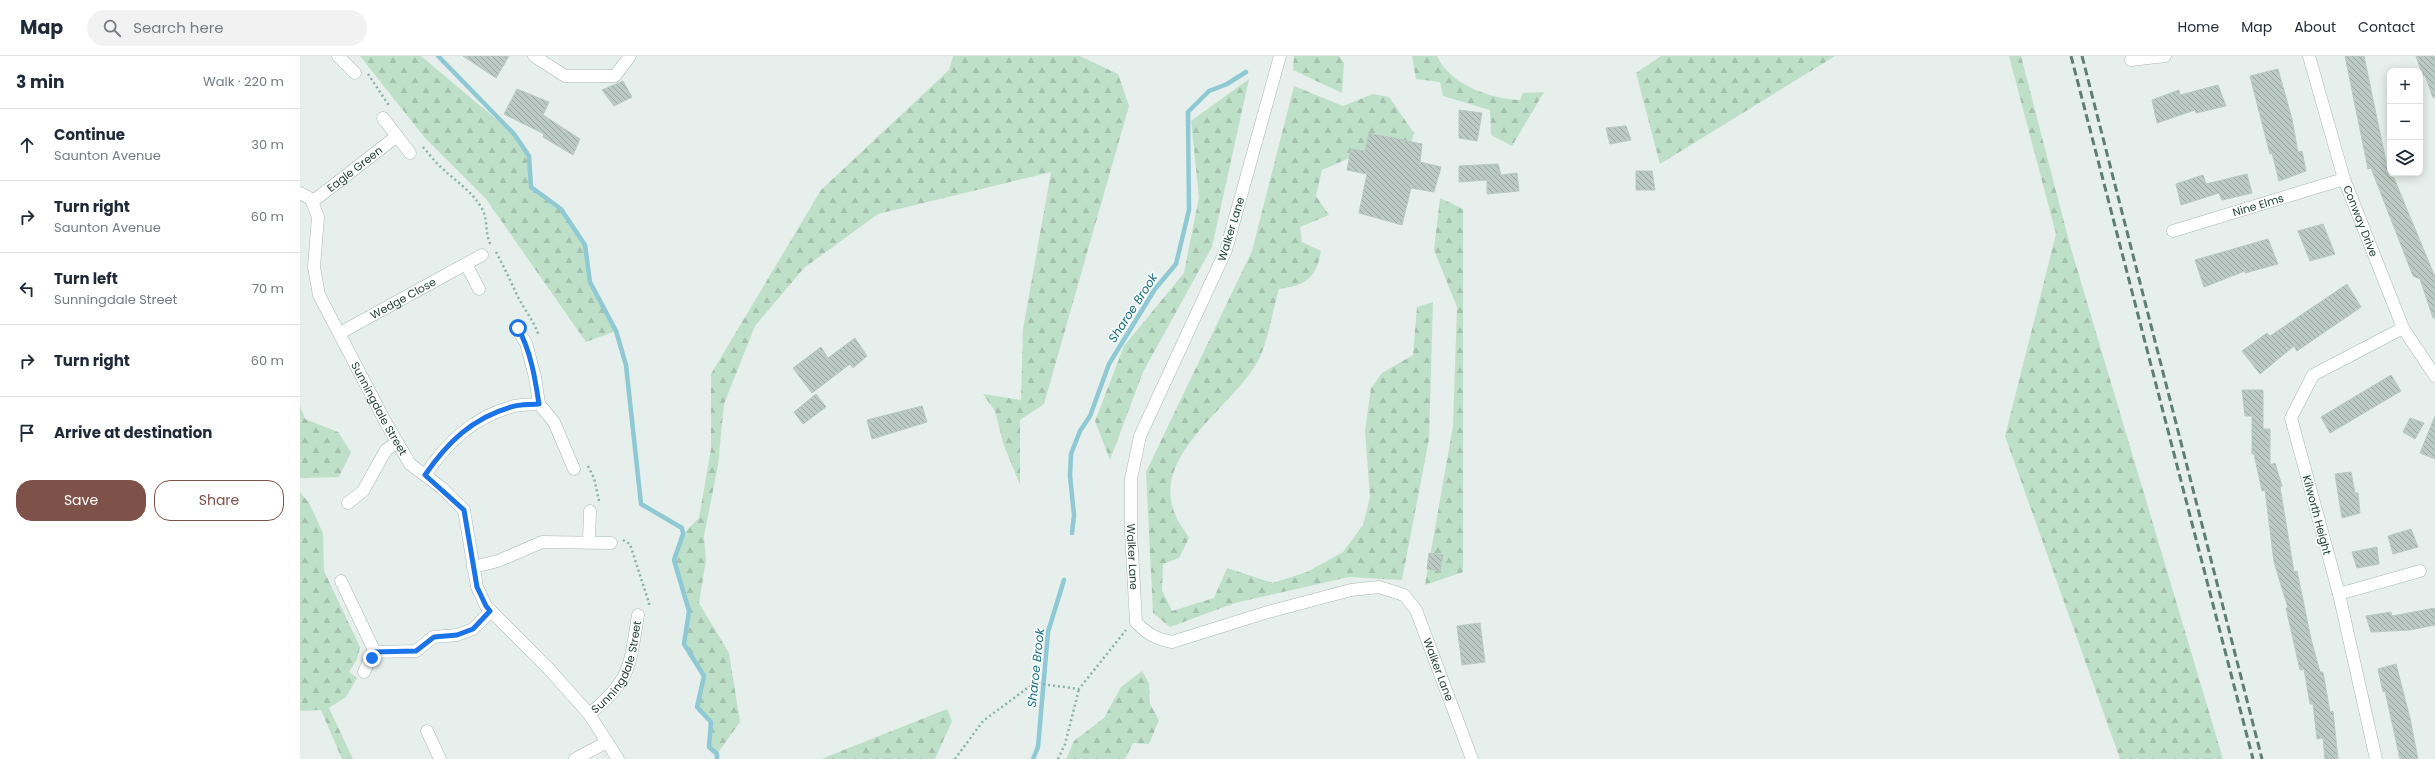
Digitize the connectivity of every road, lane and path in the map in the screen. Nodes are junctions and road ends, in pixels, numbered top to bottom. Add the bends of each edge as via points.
1 (338, 56) edge
2 (534, 56) edge
3 (630, 56) edge
4 (1280, 56) edge
5 (2165, 56) edge
6 (2309, 56) edge
7 (2131, 60) dead end
8 (360, 72) joint
9 (388, 114) joint
10 (397, 136) junction
11 (421, 145) dead end
12 (410, 153) dead end
13 (2344, 179) junction
14 (300, 193) edge
15 (312, 202) junction
16 (2173, 231) dead end
17 (482, 256) dead end
18 (467, 266) junction
19 (479, 289) dead end
20 (518, 328) dead end
21 (2403, 328) junction
22 (340, 333) junction
23 (540, 339) dead end
24 (2435, 376) edge
25 (539, 404) junction
26 (397, 442) junction
27 (585, 460) dead end
28 (574, 469) dead end
29 (425, 475) junction
30 (348, 503) dead end
31 (595, 508) joint
32 (590, 542) junction
33 (611, 543) dead end
34 (473, 567) junction
35 (2420, 571) dead end
36 (341, 581) dead end
37 (2339, 594) junction
38 (490, 611) junction
39 (638, 615) dead end
40 (1136, 622) junction
41 (373, 652) junction
42 (364, 672) dead end
43 (1079, 689) junction
44 (588, 714) junction
45 (427, 731) dead end
46 (607, 742) junction
47 (440, 759) edge
48 (575, 759) edge
49 (618, 759) edge
50 (955, 759) edge
51 (1058, 759) edge
52 (1472, 759) edge
53 (2376, 759) edge

1 - 8 street
2 - 3 street via 565,76 616,76
4 - 40 street, Walker Lane via 1226,250 1140,436 1131,479 1130,533
5 - 7 street
6 - 13 street, Conway Drive
8 - 9 path
9 - 10 street
10 - 12 street
10 - 15 street, Eagle Green
11 - 23 path via 442,168 466,188 481,207 487,221 488,240 506,268
13 - 16 street, Nine Elms
13 - 21 street, Conway Drive
14 - 15 street via 311,198
15 - 22 street, Sunningdale Street via 318,217 315,280 319,295
17 - 18 street, Wedge Close
18 - 19 street
18 - 22 street, Wedge Close
20 - 25 street via 526,343
21 - 24 street, Conway Drive
21 - 37 street, Kilworth Height via 2313,375 2291,418
22 - 26 street, Sunningdale Street
25 - 28 street via 554,422
25 - 29 street via 511,406 475,422 445,447
26 - 29 street, Sunningdale Street via 410,464
26 - 30 street via 386,450 363,491
27 - 31 path via 594,478
29 - 34 street, Sunningdale Street via 464,510
31 - 32 street
32 - 33 street
32 - 34 street via 542,542 498,561
34 - 38 street, Sunningdale Street via 477,587
35 - 37 street
36 - 41 street
37 - 53 street, Kilworth Height
38 - 41 street via 473,629 457,635 434,637 416,651
38 - 44 street, Sunningdale Street via 549,669
39 - 44 street, Sunningdale Street via 632,654 623,680 612,695
40 - 43 path via 1123,632
40 - 52 street, Walker Lane via 1148,634 1159,640 1172,642 1268,612 1351,590 1379,587 1404,596 1416,610
41 - 42 street
43 - 50 path via 1034,683 983,721
43 - 51 path via 1065,744
44 - 46 street, Sunningdale Street
45 - 47 street
46 - 48 street
46 - 49 street, Sunningdale Street

